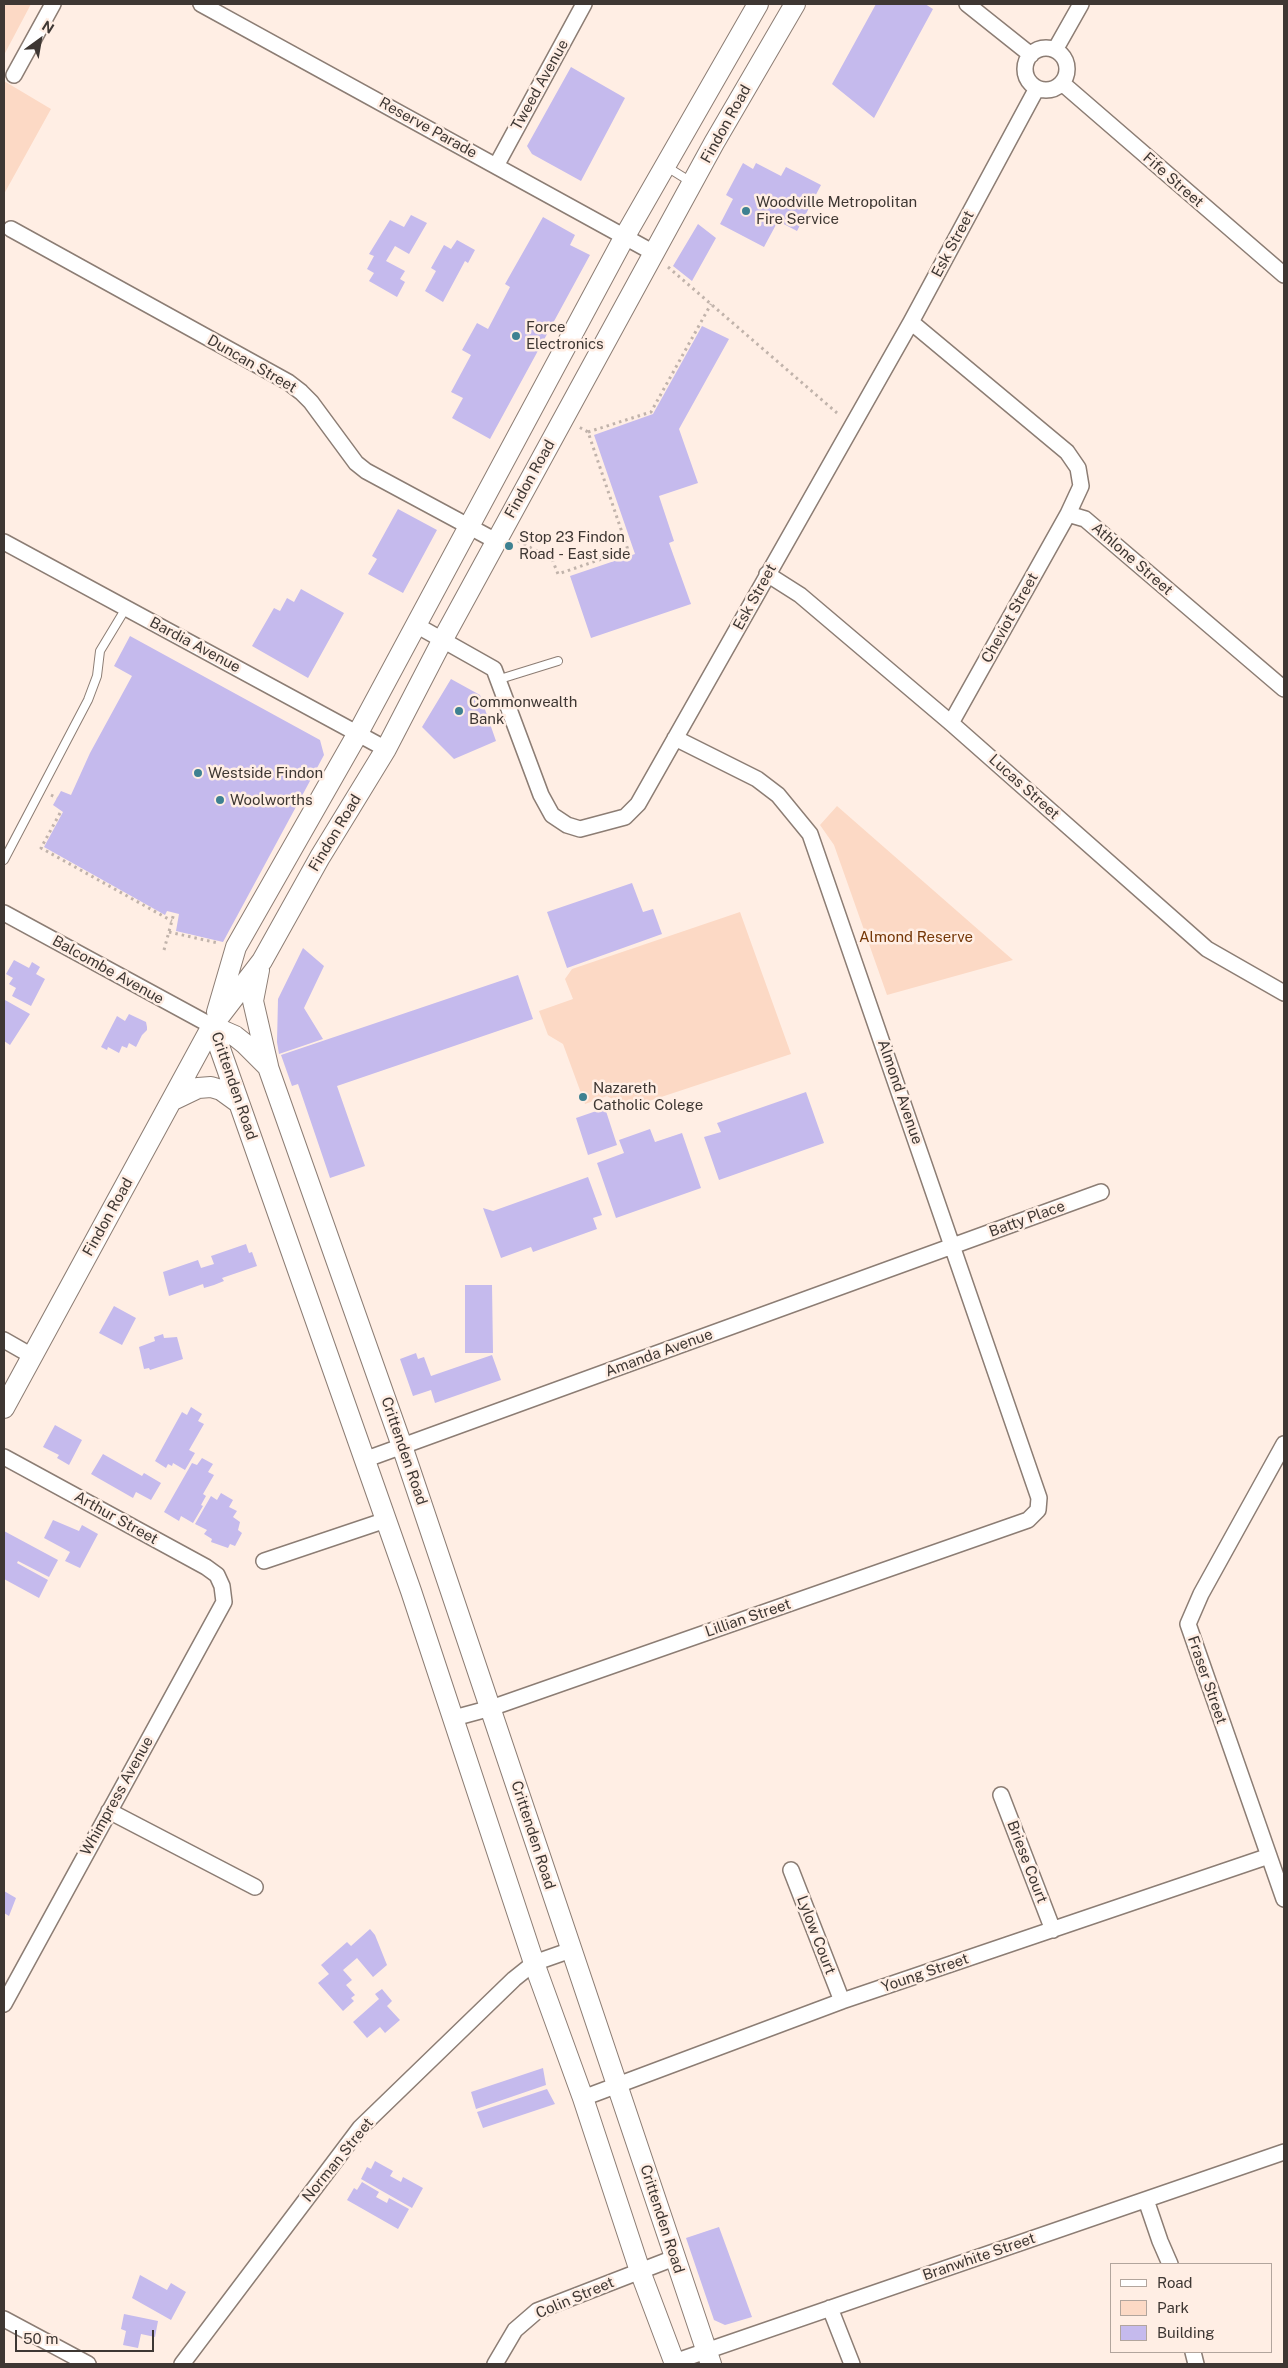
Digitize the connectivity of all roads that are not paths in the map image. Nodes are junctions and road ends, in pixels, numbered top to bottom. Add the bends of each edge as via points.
1 (53, 4) edge
2 (201, 4) edge
3 (584, 4) edge
4 (758, 4) edge
5 (794, 4) edge
6 (967, 4) edge
7 (1081, 4) edge
8 (1055, 50) junction
9 (1031, 55) junction
10 (14, 75) dead end
11 (1062, 83) junction
12 (1037, 88) junction
13 (665, 165) junction
14 (496, 166) junction
15 (692, 184) junction
16 (10, 229) dead end
17 (625, 236) junction
18 (660, 259) junction
19 (1284, 275) edge
20 (911, 322) junction
21 (1068, 514) junction
22 (470, 527) junction
23 (506, 540) junction
24 (4, 542) edge
25 (767, 574) junction
26 (126, 608) junction
27 (416, 625) junction
28 (443, 639) junction
29 (558, 661) dead end
30 (500, 679) junction
31 (1284, 689) edge
32 (951, 722) junction
33 (358, 733) junction
34 (676, 738) junction
35 (386, 749) junction
36 (306, 824) junction
37 (320, 858) junction
38 (4, 860) edge
39 (4, 913) edge
40 (261, 963) junction
41 (1284, 993) edge
42 (212, 1026) junction
43 (268, 1068) junction
44 (173, 1100) junction
45 (239, 1103) junction
46 (1101, 1192) dead end
47 (954, 1246) junction
48 (4, 1340) edge
49 (32, 1356) junction
50 (4, 1408) edge
51 (1284, 1444) edge
52 (402, 1446) junction
53 (4, 1457) edge
54 (364, 1460) junction
55 (1038, 1510) joint
56 (386, 1520) junction
57 (264, 1561) dead end
58 (222, 1586) joint
59 (491, 1708) junction
60 (454, 1718) junction
61 (1001, 1795) dead end
62 (109, 1811) junction
63 (1269, 1856) junction
64 (791, 1870) dead end
65 (255, 1887) dead end
66 (1284, 1900) edge
67 (1053, 1930) junction
68 (571, 1950) junction
69 (534, 1963) junction
70 (842, 2001) junction
71 (4, 2004) edge
72 (618, 2085) junction
73 (583, 2098) junction
74 (1284, 2152) edge
75 (1146, 2200) junction
76 (674, 2258) junction
77 (1170, 2263) edge
78 (640, 2271) junction
79 (830, 2308) junction
80 (4, 2319) edge
81 (709, 2358) edge
82 (674, 2363) edge
83 (88, 2364) edge
84 (182, 2364) edge
85 (496, 2364) edge
86 (852, 2364) edge

1 - 10 street
2 - 14 street, Reserve Parade
3 - 14 street, Tweed Avenue
4 - 13 main road, Findon Road
5 - 15 main road, Findon Road
6 - 9 street
7 - 8 street
8 - 9 street via 1046,48
8 - 11 street via 1067,65
9 - 12 street via 1025,73
11 - 12 street via 1049,90
11 - 19 street, Fife Street
12 - 20 street, Esk Street
13 - 15 lane
13 - 17 main road, Findon Road
14 - 17 street, Reserve Parade
15 - 18 main road, Findon Road
16 - 22 street, Duncan Street via 288,382 311,402 356,463 366,471
17 - 18 street, Reserve Parade
17 - 22 main road, Findon Road
18 - 23 main road, Findon Road
20 - 21 street via 1067,452 1078,468 1081,486
20 - 25 street, Esk Street
21 - 31 street, Athlone Street via 1085,519
21 - 32 street, Cheviot Street
22 - 23 street, Duncan Street
22 - 27 main road, Findon Road
23 - 28 main road, Findon Road
24 - 26 street, Bardia Avenue
25 - 32 street, Lucas Street via 800,595
25 - 34 street, Esk Street
26 - 33 street, Bardia Avenue
26 - 38 lane via 100,651 97,676 88,700
27 - 28 street, Esk Street
27 - 33 main road, Findon Road
28 - 30 street, Esk Street via 494,669
28 - 35 main road, Findon Road
29 - 30 lane
30 - 34 street, Esk Street via 541,795 552,815 567,825 580,829 625,817 638,804
32 - 41 street, Lucas Street via 1207,949
33 - 35 street, Bardia Avenue
33 - 36 main road, Findon Road
34 - 47 street, Almond Avenue via 757,780 778,795 810,834
35 - 37 main road, Findon Road
36 - 37 main road
36 - 42 main road, Findon Road via 236,948
37 - 40 main road, Findon Road
39 - 42 street, Balcombe Avenue
40 - 42 main road, Findon Road
40 - 43 main road via 253,1001
42 - 43 main road, Crittenden Road via 240,1040
42 - 44 main road, Findon Road
42 - 45 main road, Crittenden Road
43 - 52 main road, Crittenden Road
44 - 45 main road via 198,1088 210,1087 221,1090
44 - 49 main road, Findon Road
45 - 54 main road, Crittenden Road
46 - 47 street, Batty Place
47 - 52 street, Amanda Avenue
47 - 55 street, Almond Avenue via 1039,1498
48 - 49 street
49 - 50 main road, Findon Road
51 - 63 street, Fraser Street via 1201,1594 1188,1624
52 - 54 street, Amanda Avenue
52 - 59 main road, Crittenden Road
53 - 58 street, Arthur Street via 206,1568 217,1575
54 - 56 main road, Crittenden Road
55 - 59 street, Lillian Street via 1028,1520
56 - 57 street
56 - 60 main road, Crittenden Road
58 - 62 street, Whimpress Avenue via 224,1602
59 - 60 street, Lillian Street
59 - 68 main road, Crittenden Road
60 - 69 main road, Crittenden Road
61 - 67 street, Briese Court
62 - 65 street
62 - 71 street, Whimpress Avenue
63 - 66 street, Fraser Street
63 - 67 street, Young Street
64 - 70 street, Lylow Court
67 - 70 street, Young Street
68 - 69 street, Norman Street
68 - 72 main road, Crittenden Road
69 - 73 main road, Crittenden Road
69 - 84 street, Norman Street via 360,2128
70 - 72 street, Young Street
72 - 73 street, Young Street
72 - 76 main road, Crittenden Road
73 - 78 main road, Crittenden Road
74 - 75 street, Branwhite Street
75 - 77 street
75 - 79 street, Branwhite Street
76 - 78 street, Colin Street
76 - 81 main road, Crittenden Road
78 - 82 main road, Crittenden Road
78 - 85 street, Colin Street via 537,2311 516,2330
79 - 81 street, Branwhite Street
79 - 86 street
80 - 83 street
81 - 82 street, Branwhite Street

